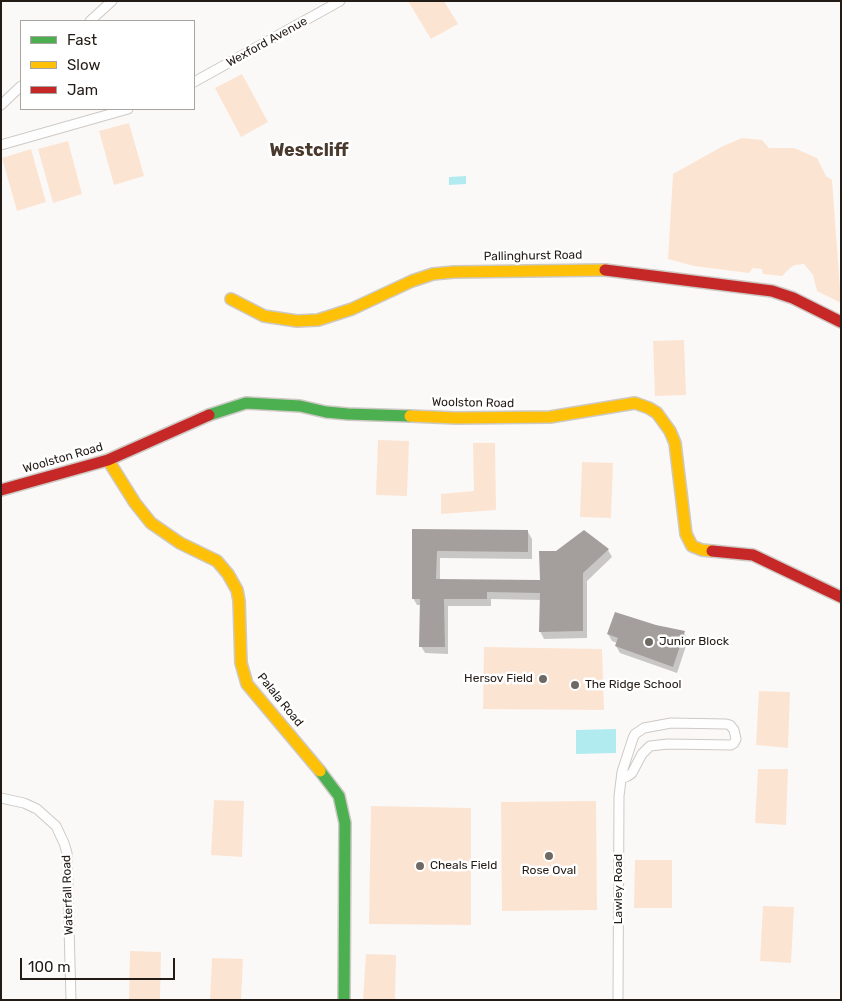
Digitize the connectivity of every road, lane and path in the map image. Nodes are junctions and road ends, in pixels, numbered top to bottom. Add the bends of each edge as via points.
1 (112, 1) edge
2 (340, 1) edge
3 (91, 20) edge
4 (195, 81) edge
5 (20, 87) edge
6 (1, 105) edge
7 (125, 110) edge
8 (1, 139) edge
9 (6, 144) edge
10 (231, 299) dead end
11 (841, 322) edge
12 (108, 460) junction
13 (1, 490) edge
14 (841, 597) edge
15 (623, 778) junction
16 (1, 798) edge
17 (71, 1000) edge
18 (344, 1000) edge
19 (618, 1000) edge

1 - 3 street
2 - 4 street, Wexford Avenue
5 - 6 street
7 - 9 street
8 - 9 street
10 - 11 street, Pallinghurst Road via 264,316 297,321 318,320 433,274 600,269 772,291
12 - 13 street, Woolston Road
12 - 14 street, Woolston Road via 206,416 246,403 300,406 348,414 456,418 550,417 616,404 641,404 657,413 675,443 686,534 692,546 752,555
12 - 18 street, Palala Road via 151,523 164,534 217,561 228,574 239,601 241,663 247,684 339,796 345,823
15 - 15 street, Lawley Road via 633,738 644,728 671,723 726,724 734,730 736,739 731,745 650,746 632,772
15 - 19 street, Lawley Road via 619,796
16 - 17 street, Waterfall Road via 37,809 56,826 64,842

